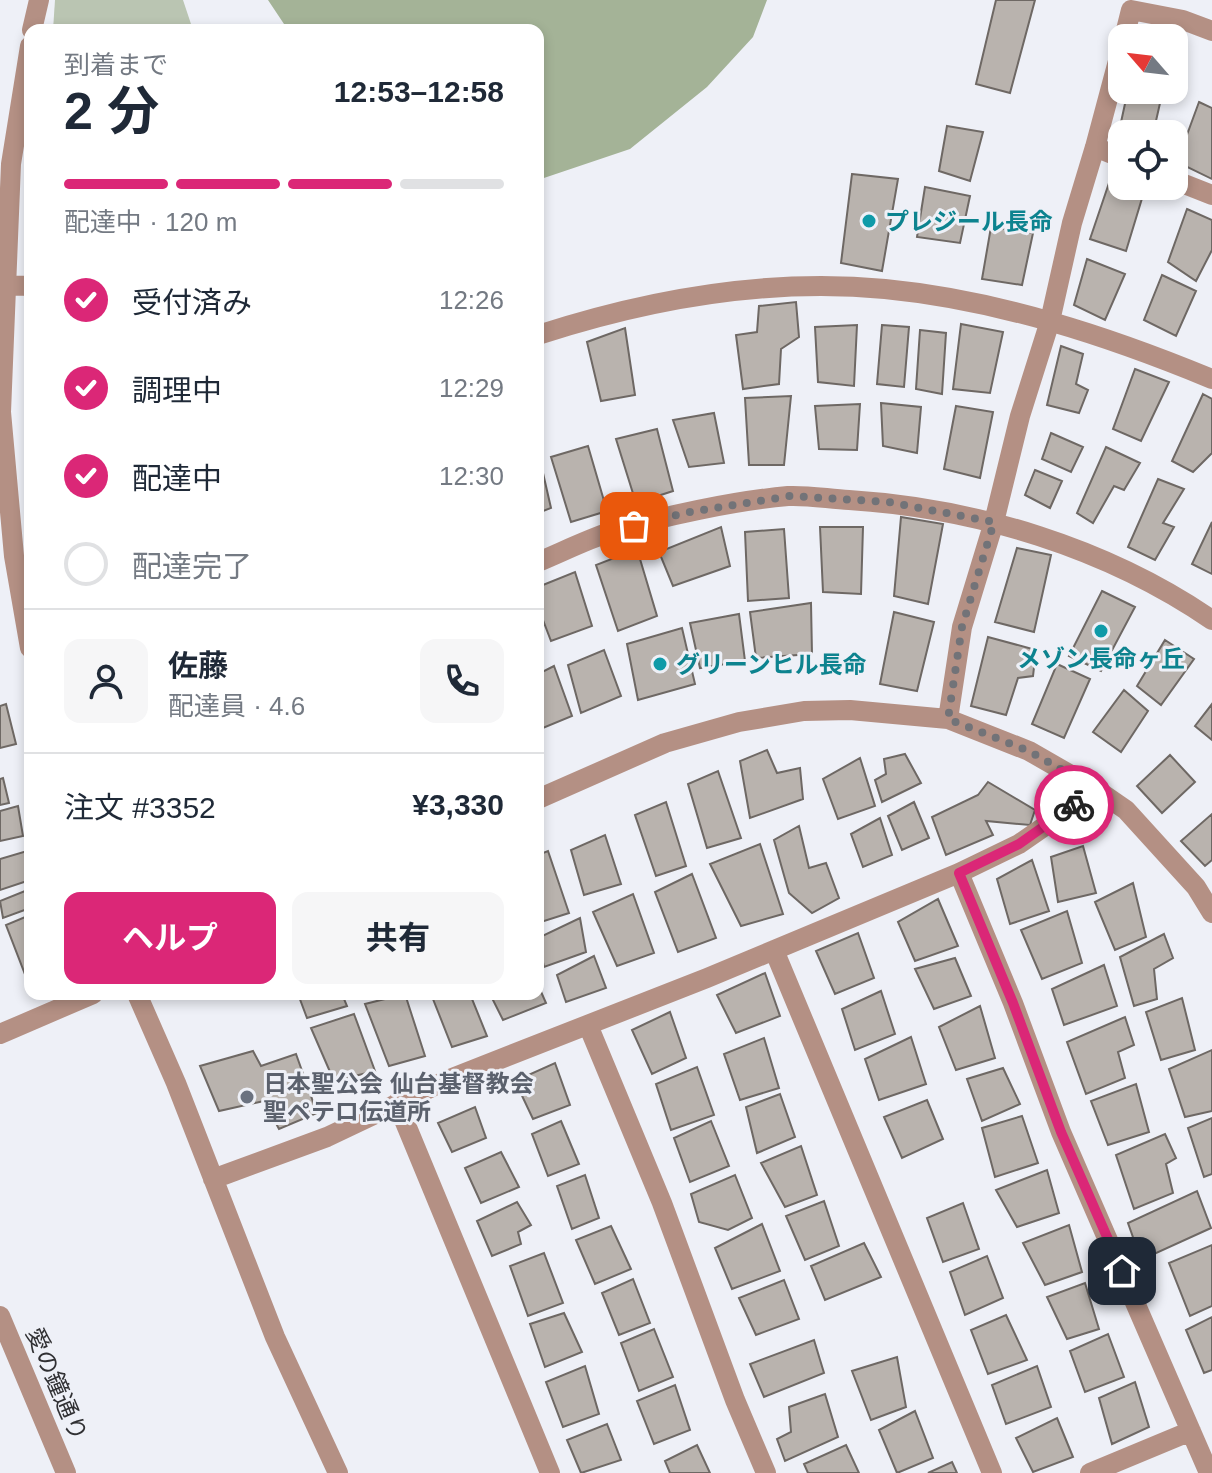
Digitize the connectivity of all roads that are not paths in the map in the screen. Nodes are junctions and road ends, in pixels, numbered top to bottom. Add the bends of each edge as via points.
1 (39, 0) edge
2 (33, 24) edge
3 (1128, 24) edge
4 (1212, 31) edge
5 (24, 83) edge
6 (1108, 98) edge
7 (1095, 147) junction
8 (1108, 152) edge
9 (1188, 186) edge
10 (1212, 195) edge
11 (3, 285) edge
12 (24, 286) edge
13 (1050, 321) junction
14 (544, 333) edge
15 (1212, 379) edge
16 (994, 522) junction
17 (544, 559) edge
18 (24, 614) edge
19 (1212, 620) edge
20 (948, 719) junction
21 (1097, 790) junction
22 (544, 796) edge
23 (959, 873) junction
24 (1212, 913) edge
25 (774, 950) junction
26 (79, 1000) edge
27 (140, 1000) edge
28 (588, 1025) junction
29 (0, 1034) edge
30 (397, 1103) junction
31 (213, 1179) junction
32 (0, 1316) edge
33 (1191, 1431) junction
34 (66, 1473) edge
35 (338, 1473) edge
36 (550, 1473) edge
37 (766, 1473) edge
38 (992, 1473) edge
39 (1090, 1473) edge
40 (1209, 1473) edge

1 - 2 street
3 - 4 street via 1131,10
5 - 11 street via 11,164
6 - 7 street
7 - 8 street
7 - 13 street
9 - 10 street
11 - 12 street
11 - 18 street via 1,412
13 - 14 street via 885,289 785,287 679,299
13 - 15 street
13 - 16 street
16 - 17 street via 888,502 790,496 684,513 609,532
16 - 19 street via 1091,555
16 - 20 street via 962,627
20 - 21 street via 1029,751
20 - 22 street via 850,710 739,722 665,743
21 - 23 street via 1019,844
21 - 24 street via 1126,810 1196,887
23 - 25 street
23 - 33 street via 1061,1132
25 - 28 street
25 - 38 street
26 - 29 street
27 - 31 street
28 - 30 street
28 - 37 street
30 - 31 street via 327,1137
30 - 36 street
31 - 35 street via 275,1337
32 - 34 street, 愛の鐘通り
33 - 39 street
33 - 40 street

